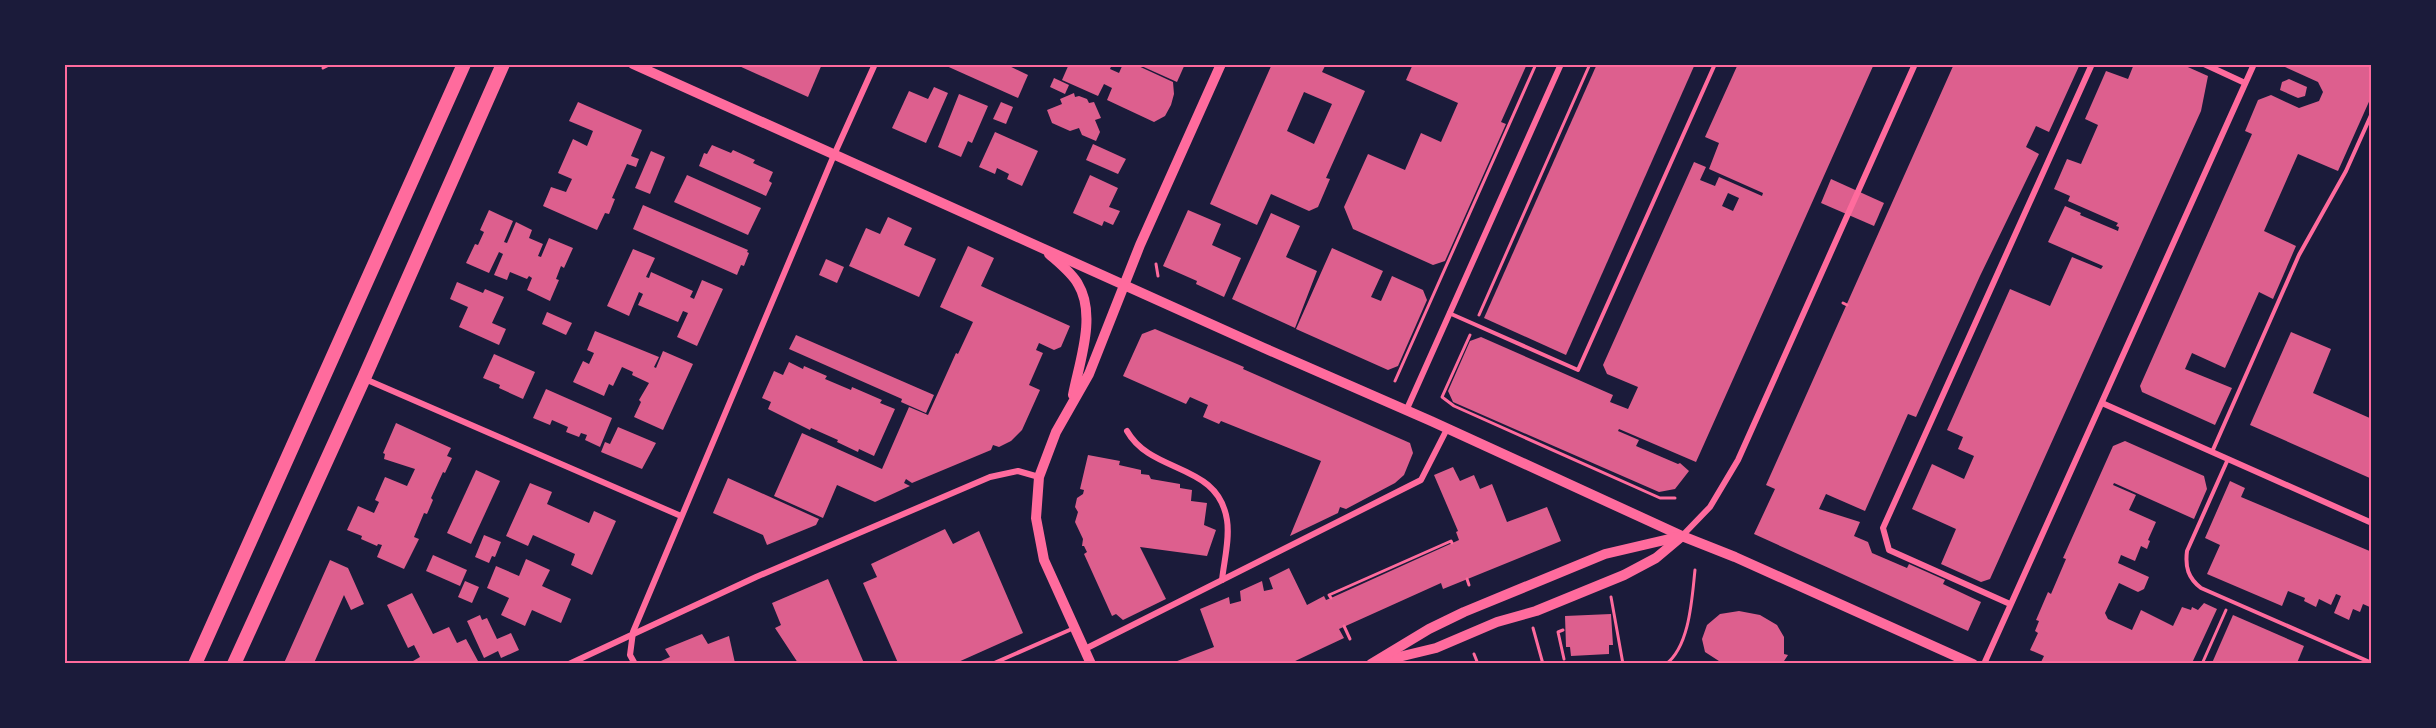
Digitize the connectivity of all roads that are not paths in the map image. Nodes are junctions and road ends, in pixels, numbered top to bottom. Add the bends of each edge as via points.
1 (464, 64) edge
2 (503, 64) edge
3 (633, 64) edge
4 (875, 64) edge
5 (1221, 64) edge
6 (1561, 64) edge
7 (1715, 64) edge
8 (1915, 64) edge
9 (2092, 64) edge
10 (2204, 64) edge
11 (2254, 64) edge
12 (2245, 83) junction
13 (2372, 113) edge
14 (834, 155) junction
15 (1041, 246) junction
16 (1125, 285) junction
17 (1448, 312) junction
18 (364, 378) junction
19 (2102, 403) junction
20 (1071, 404) junction
21 (1406, 411) junction
22 (1447, 429) junction
23 (1127, 431) dead end
24 (2212, 452) junction
25 (2228, 459) junction
26 (1040, 477) junction
27 (681, 516) junction
28 (2372, 523) edge
29 (1682, 536) junction
30 (1222, 580) junction
31 (2010, 604) junction
32 (1075, 628) junction
33 (633, 632) junction
34 (1084, 649) junction
35 (1402, 656) edge
36 (195, 663) edge
37 (234, 663) edge
38 (568, 663) edge
39 (634, 663) edge
40 (992, 663) edge
41 (1092, 663) edge
42 (1372, 663) edge
43 (1973, 663) edge
44 (1984, 663) edge
45 (2372, 663) edge

1 - 36 highway
2 - 18 highway
3 - 14 street
4 - 14 street
5 - 16 street
6 - 17 street
7 - 17 lane via 1578,370
8 - 29 street via 1738,459 1708,510
9 - 31 street via 1882,528 1889,550
10 - 12 street
11 - 12 street
12 - 19 street
13 - 24 lane via 2346,171 2300,255
14 - 15 street
14 - 27 street
15 - 16 street
15 - 20 street via 1078,284 1084,303 1084,333
16 - 20 street via 1089,374
16 - 21 street
17 - 21 street
18 - 27 street
18 - 37 highway
19 - 24 street
19 - 31 street
20 - 26 street via 1047,451
21 - 22 street
22 - 29 street
22 - 30 street via 1421,480
23 - 30 street via 1134,444 1148,456 1200,478 1214,491 1227,520
24 - 25 street
25 - 28 street
25 - 45 lane via 2192,538 2186,561 2192,581
26 - 32 street via 1036,518 1039,540
26 - 33 street via 1018,471 990,477
27 - 33 street
29 - 35 street via 1656,558 1624,575 1436,648
29 - 35 street via 1605,554 1464,612
29 - 43 street
30 - 34 street
31 - 44 street
32 - 34 street
32 - 40 lane
33 - 38 street
33 - 39 street via 630,655
34 - 41 street
35 - 42 street

